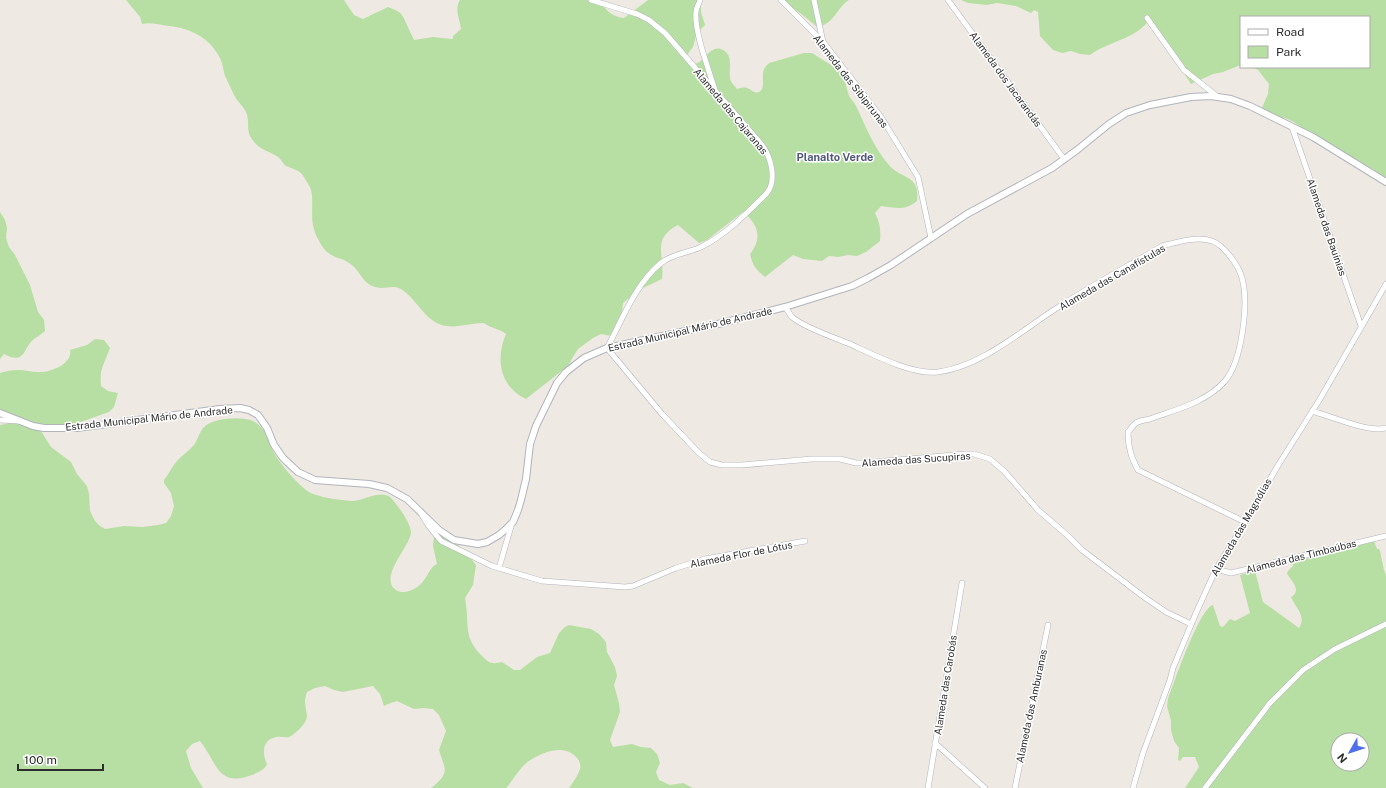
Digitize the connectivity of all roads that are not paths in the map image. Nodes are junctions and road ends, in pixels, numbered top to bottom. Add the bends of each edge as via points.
1 (591, 0) edge
2 (700, 0) edge
3 (781, 0) edge
4 (814, 0) edge
5 (948, 0) edge
6 (1147, 18) dead end
7 (824, 43) junction
8 (716, 93) junction
9 (1218, 97) junction
10 (1292, 127) junction
11 (1064, 159) junction
12 (1386, 182) edge
13 (931, 238) junction
14 (1386, 284) edge
15 (785, 307) junction
16 (1361, 326) junction
17 (607, 348) junction
18 (1312, 410) junction
19 (0, 413) edge
20 (0, 420) edge
21 (21, 422) junction
22 (1386, 428) edge
23 (418, 509) junction
24 (513, 522) junction
25 (1245, 522) junction
26 (1386, 536) edge
27 (805, 541) dead end
28 (499, 568) junction
29 (1216, 569) junction
30 (962, 582) dead end
31 (1048, 624) dead end
32 (1191, 624) junction
33 (1386, 624) edge
34 (936, 743) junction
35 (928, 788) edge
36 (985, 788) edge
37 (1015, 788) edge
38 (1133, 788) edge
39 (1205, 788) edge

1 - 8 street, Alameda das Cajaranas via 649,20 665,33
2 - 8 street via 696,12 698,30
3 - 7 street, Alameda das Sibipirunas
4 - 7 street
5 - 11 street, Alameda dos Jacarandás
6 - 9 street via 1184,70
7 - 13 street, Alameda das Sibipirunas via 881,117 918,177
8 - 17 street, Alameda das Cajaranas via 766,151 773,181 771,188 738,222 720,236 668,259 654,270 637,292
9 - 10 street, Estrada Municipal Mário de Andrade via 1250,106
9 - 11 street, Estrada Municipal Mário de Andrade via 1191,97 1150,104 1126,113
10 - 12 street, Estrada Municipal Mário de Andrade
10 - 16 street, Alameda das Bauínias
11 - 13 street, Estrada Municipal Mário de Andrade via 967,214
13 - 15 street, Estrada Municipal Mário de Andrade via 891,265 852,286
14 - 16 street, Alameda das Magnólias
15 - 17 street, Estrada Municipal Mário de Andrade
15 - 25 street, Alameda das Canafístulas via 797,320 874,355 910,368 938,372 962,366 994,351 1060,306 1162,246 1178,241 1212,241 1226,252 1238,267 1242,277 1243,325 1232,368 1221,385 1195,403 1137,422 1128,432 1128,443 1138,470
16 - 18 street, Alameda das Magnólias
17 - 24 street, Estrada Municipal Mário de Andrade via 584,358 557,383 530,444 526,480
17 - 32 street, Alameda das Sucupiras via 662,414 710,462 742,466 840,459 864,464 965,454 990,459 1038,510 1082,550 1149,601
18 - 22 street via 1368,429
18 - 25 street, Alameda das Magnólias
19 - 21 street, Estrada Municipal Mário de Andrade
20 - 21 street
21 - 23 street, Estrada Municipal Mário de Andrade via 44,428 77,428 240,408 258,415 283,458 298,472 315,480 387,488 407,499
23 - 24 street, Estrada Municipal Mário de Andrade via 439,530 454,540 478,544 499,535
23 - 28 street, Alameda Flor de Lótus via 441,541
24 - 28 street
25 - 29 street, Alameda das Magnólias
26 - 29 street, Alameda das Timbaúbas via 1231,573
27 - 28 street, Alameda Flor de Lótus via 705,559 625,587 542,581
29 - 32 street, Alameda das Magnólias
30 - 34 street, Alameda das Carobás
31 - 37 street, Alameda das Amburanas
32 - 38 street, Alameda das Magnólias via 1173,668
33 - 39 street via 1335,649 1303,670 1270,703
34 - 35 street, Alameda das Carobás
34 - 36 street

